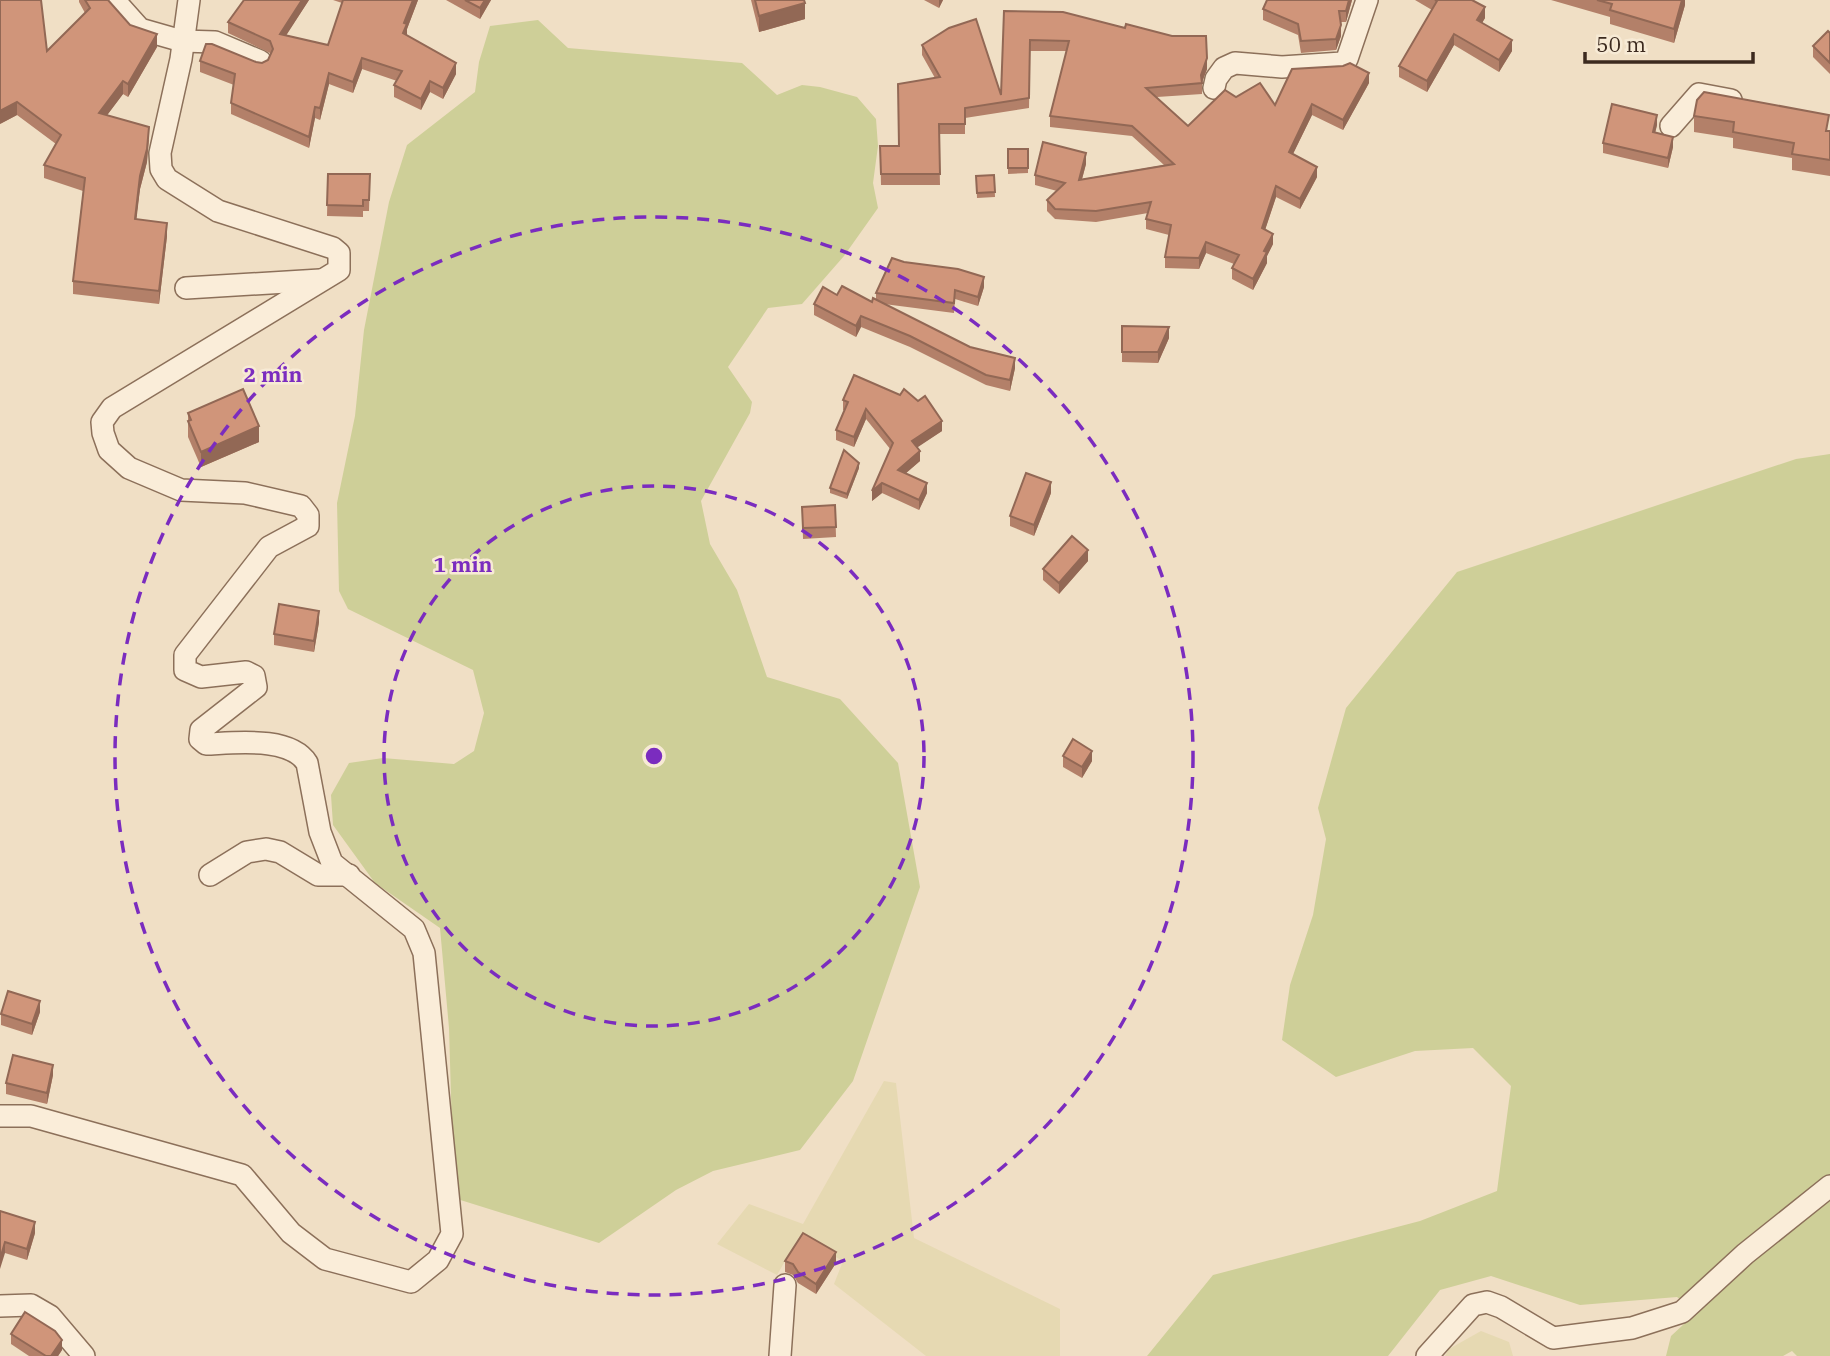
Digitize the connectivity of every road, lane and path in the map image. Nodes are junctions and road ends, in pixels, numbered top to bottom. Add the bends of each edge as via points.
1 (114, 0) edge
2 (189, 0) edge
3 (1367, 0) edge
4 (182, 41) junction
5 (260, 61) edge
6 (1214, 88) dead end
7 (1751, 103) edge
8 (1671, 126) dead end
9 (322, 280) junction
10 (186, 288) dead end
11 (210, 876) dead end
12 (349, 876) junction
13 (0, 1116) edge
14 (1830, 1186) edge
15 (785, 1285) dead end
16 (0, 1306) edge
17 (84, 1356) edge
18 (780, 1356) edge
19 (1427, 1356) edge

1 - 4 street via 140,29
2 - 4 street
3 - 6 street via 1342,63 1282,68 1235,63 1224,68
4 - 5 street via 215,42
4 - 9 street via 160,153 161,169 167,179 218,211 333,248 339,253 339,270
7 - 8 street via 1699,94
9 - 10 street
9 - 12 street via 111,408 102,422 108,450 129,468 181,491 245,493 301,506 309,515 308,526 269,548 185,655 185,670 201,677 246,672 254,676 256,687 201,730 200,739 206,744 264,744 301,754 332,863
11 - 12 street via 247,852 266,849 280,852 318,875
12 - 13 street via 414,929 424,953 452,1234 438,1260 411,1282 325,1259 291,1233 242,1175 31,1116
14 - 19 street via 1682,1311 1632,1328 1553,1338 1487,1302 1473,1305
15 - 18 street
16 - 17 street via 31,1305 50,1316

